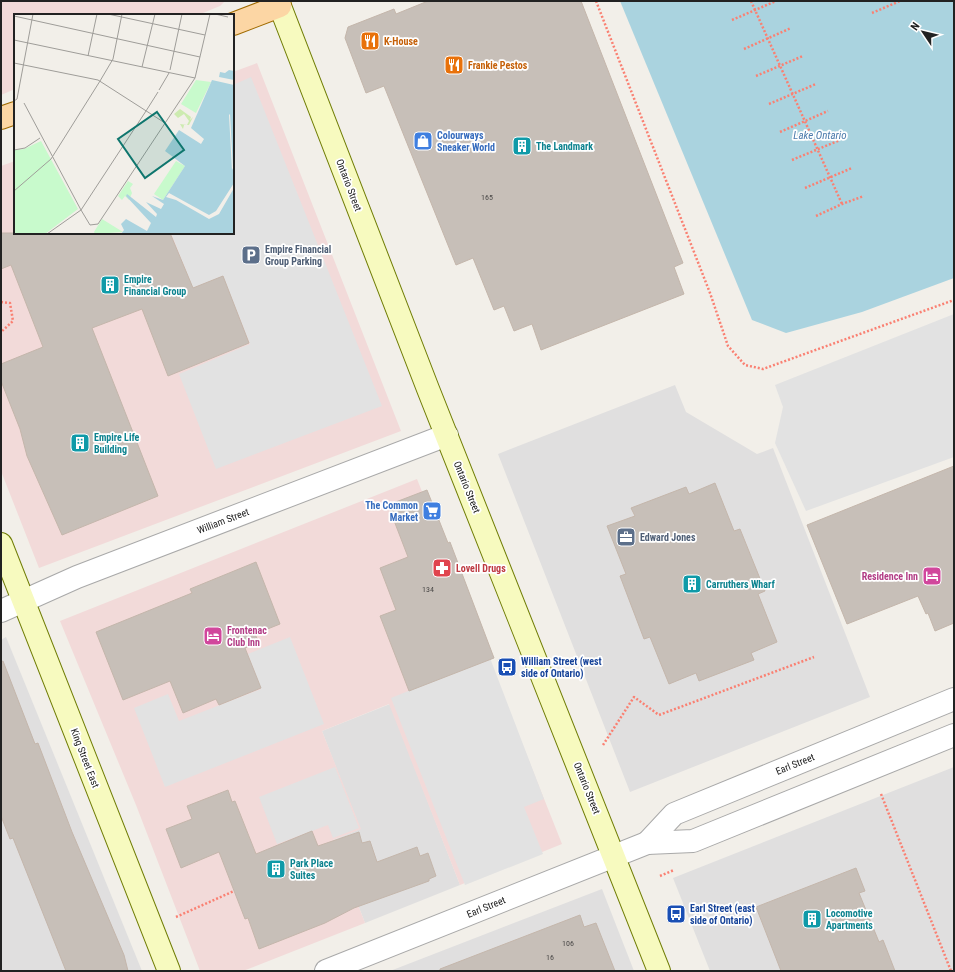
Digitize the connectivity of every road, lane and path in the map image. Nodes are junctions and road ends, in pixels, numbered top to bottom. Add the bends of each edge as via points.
1 (596, 1) edge
2 (751, 1) edge
3 (776, 1) edge
4 (900, 1) edge
5 (283, 2) edge
6 (755, 10) junction
7 (872, 13) dead end
8 (732, 20) dead end
9 (234, 24) edge
10 (791, 28) dead end
11 (768, 38) junction
12 (744, 48) dead end
13 (803, 56) dead end
14 (780, 66) junction
15 (756, 76) dead end
16 (816, 84) dead end
17 (792, 94) junction
18 (769, 104) dead end
19 (828, 111) dead end
20 (14, 113) edge
21 (1, 118) edge
22 (805, 122) junction
23 (780, 132) dead end
24 (840, 140) dead end
25 (817, 149) junction
26 (792, 160) dead end
27 (852, 168) dead end
28 (830, 178) junction
29 (805, 188) dead end
30 (864, 196) dead end
31 (842, 204) junction
32 (816, 216) dead end
33 (954, 300) edge
34 (1, 302) edge
35 (1, 332) edge
36 (447, 435) junction
37 (1, 544) edge
38 (23, 601) junction
39 (1, 611) edge
40 (814, 657) dead end
41 (954, 699) edge
42 (954, 735) edge
43 (602, 745) dead end
44 (879, 790) dead end
45 (647, 843) junction
46 (614, 856) junction
47 (234, 891) dead end
48 (152, 927) junction
49 (169, 971) edge
50 (326, 971) edge
51 (659, 971) edge
52 (950, 971) edge

1 - 33 path via 710,293 728,346 745,365 762,369
2 - 6 path
3 - 6 path
4 - 7 path
5 - 9 main road
5 - 36 main road, Ontario Street
6 - 8 path
6 - 11 path
10 - 11 path
11 - 12 path
11 - 14 path
13 - 14 path
14 - 15 path
14 - 17 path
16 - 17 path
17 - 18 path
17 - 22 path
19 - 22 path
20 - 21 main road
22 - 23 path
22 - 25 path
24 - 25 path
25 - 26 path
25 - 28 path
27 - 28 path
28 - 29 path
28 - 31 path
30 - 31 path
31 - 32 path
34 - 35 path via 10,303 13,321
36 - 38 street, William Street via 77,577
36 - 46 main road, Ontario Street
37 - 38 main road, King Street East
38 - 39 street, William Street
38 - 48 main road, King Street East
40 - 43 path via 659,715 634,697
41 - 45 street, Earl Street via 674,814
42 - 45 street, Earl Street via 693,841
44 - 52 path
45 - 46 street, Earl Street
46 - 50 street, Earl Street
46 - 51 main road, Ontario Street
47 - 48 path
48 - 49 main road, King Street East

